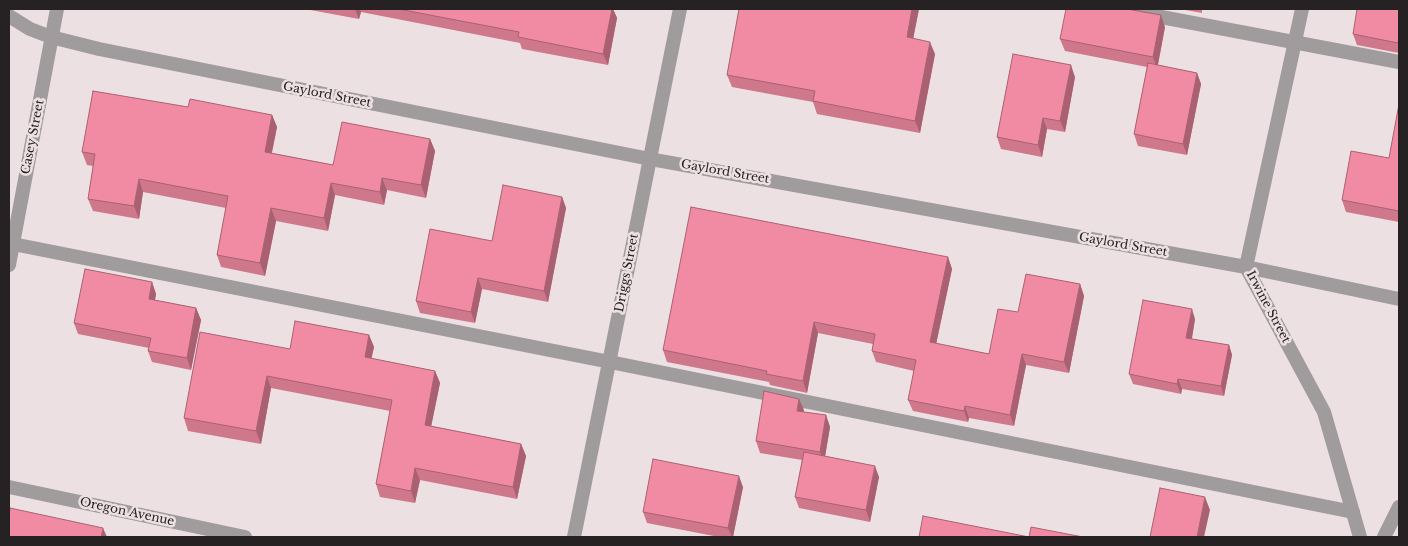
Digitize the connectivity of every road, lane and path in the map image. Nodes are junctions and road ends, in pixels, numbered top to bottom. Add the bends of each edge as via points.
1 (57, 9) edge
2 (680, 9) edge
3 (1119, 9) edge
4 (1302, 9) edge
5 (9, 16) edge
6 (52, 37) junction
7 (1295, 43) junction
8 (1399, 62) edge
9 (650, 159) junction
10 (12, 244) junction
11 (9, 264) edge
12 (1246, 267) junction
13 (1399, 299) edge
14 (610, 362) junction
15 (9, 488) edge
16 (1399, 507) edge
17 (1353, 512) junction
18 (245, 537) edge
19 (574, 537) edge
20 (1360, 537) edge
21 (1384, 537) edge

1 - 6 street, Casey Street
2 - 9 street, Driggs Street
3 - 7 street
4 - 7 street, Irwine Street
5 - 6 street, Gaylord Street
6 - 9 street, Gaylord Street
6 - 10 street, Casey Street
7 - 8 street
7 - 12 street, Irwine Street
9 - 12 street, Gaylord Street
9 - 14 street, Driggs Street
10 - 11 street, Casey Street
10 - 14 street
12 - 13 street, Gaylord Street
12 - 17 street, Irwine Street via 1324,412
14 - 17 street
14 - 19 street, Driggs Street
15 - 18 street, Oregon Avenue
16 - 21 street
17 - 20 street, Irwine Street

